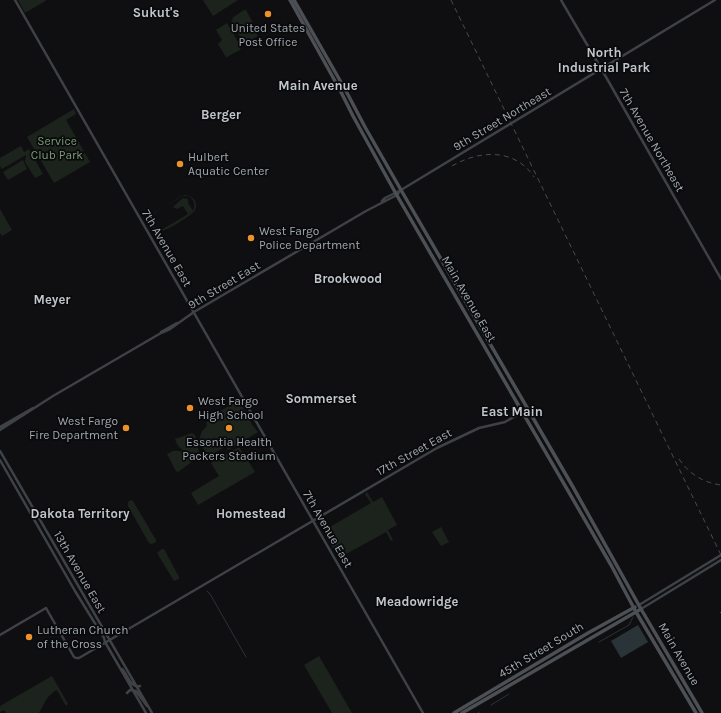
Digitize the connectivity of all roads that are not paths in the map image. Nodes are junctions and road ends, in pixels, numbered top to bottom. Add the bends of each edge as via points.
1 (15, 0) edge
2 (290, 0) edge
3 (294, 0) edge
4 (561, 0) edge
5 (715, 0) edge
6 (602, 70) junction
7 (330, 72) junction
8 (346, 91) junction
9 (371, 148) junction
10 (386, 165) junction
11 (401, 190) junction
12 (396, 194) junction
13 (721, 279) edge
14 (194, 312) junction
15 (35, 407) junction
16 (528, 409) junction
17 (523, 412) junction
18 (0, 426) edge
19 (0, 430) edge
20 (0, 451) edge
21 (0, 460) edge
22 (577, 506) junction
23 (591, 520) junction
24 (313, 521) junction
25 (588, 524) junction
26 (603, 540) junction
27 (721, 555) edge
28 (721, 560) edge
29 (639, 605) junction
30 (634, 608) junction
31 (641, 609) junction
32 (636, 612) junction
33 (0, 635) edge
34 (110, 640) junction
35 (105, 642) junction
36 (120, 668) junction
37 (134, 682) junction
38 (139, 687) junction
39 (131, 690) junction
40 (135, 695) junction
41 (150, 709) junction
42 (146, 713) edge
43 (152, 713) edge
44 (423, 713) edge
45 (454, 713) edge
46 (462, 713) edge
47 (696, 713) edge
48 (702, 713) edge

1 - 14 street, 7th Avenue East
2 - 7 main road, Main Avenue East
3 - 8 main road, Main Avenue East
4 - 6 street, 7th Avenue Northeast
5 - 6 street, 9th Street Northeast
6 - 11 street, 9th Street Northeast
6 - 13 street, 7th Avenue Northeast
7 - 8 main road
7 - 9 main road, Main Avenue East
8 - 10 main road, Main Avenue East
9 - 10 main road via 374,148
9 - 12 main road, Main Avenue East
10 - 11 main road, Main Avenue East
11 - 12 street, 9th Street East
11 - 16 main road, Main Avenue East
12 - 14 street, 9th Street East
12 - 17 main road, Main Avenue East
14 - 15 street, 9th Street East
14 - 24 street, 7th Avenue East
15 - 18 street, 9th Street East
15 - 19 street, 9th Street East
16 - 17 street, 17th Street East
16 - 23 main road, Main Avenue East
17 - 22 main road, Main Avenue East
17 - 24 street, 17th Street East via 505,422 479,428 438,448
20 - 34 street, 13th Avenue East
21 - 35 street, 13th Avenue East
22 - 23 main road via 582,507
22 - 25 main road, Main Avenue East
23 - 26 main road, Main Avenue East
24 - 34 street, 17th Street East
24 - 44 street, 7th Avenue East
25 - 26 main road via 598,539
25 - 30 main road, Main Avenue East
26 - 29 main road, Main Avenue East
27 - 29 street
28 - 31 street
29 - 30 main road, 45th Street South
29 - 31 main road, Main Avenue
30 - 32 main road, Main Avenue
30 - 45 main road, 45th Street South
31 - 32 main road, 45th Street South
31 - 48 main road, Main Avenue
32 - 46 main road, 45th Street South
32 - 47 main road, Main Avenue
33 - 35 street via 46,608 75,658 78,659
34 - 35 street
34 - 37 street, 13th Avenue East
35 - 36 street, 13th Avenue East
36 - 38 street via 126,672 133,686
36 - 39 street
37 - 38 street, 13th Avenue East
37 - 38 street via 142,684
38 - 41 street
39 - 40 street
39 - 40 street via 127,693 132,692
39 - 41 street via 137,692
40 - 42 street
41 - 43 street

